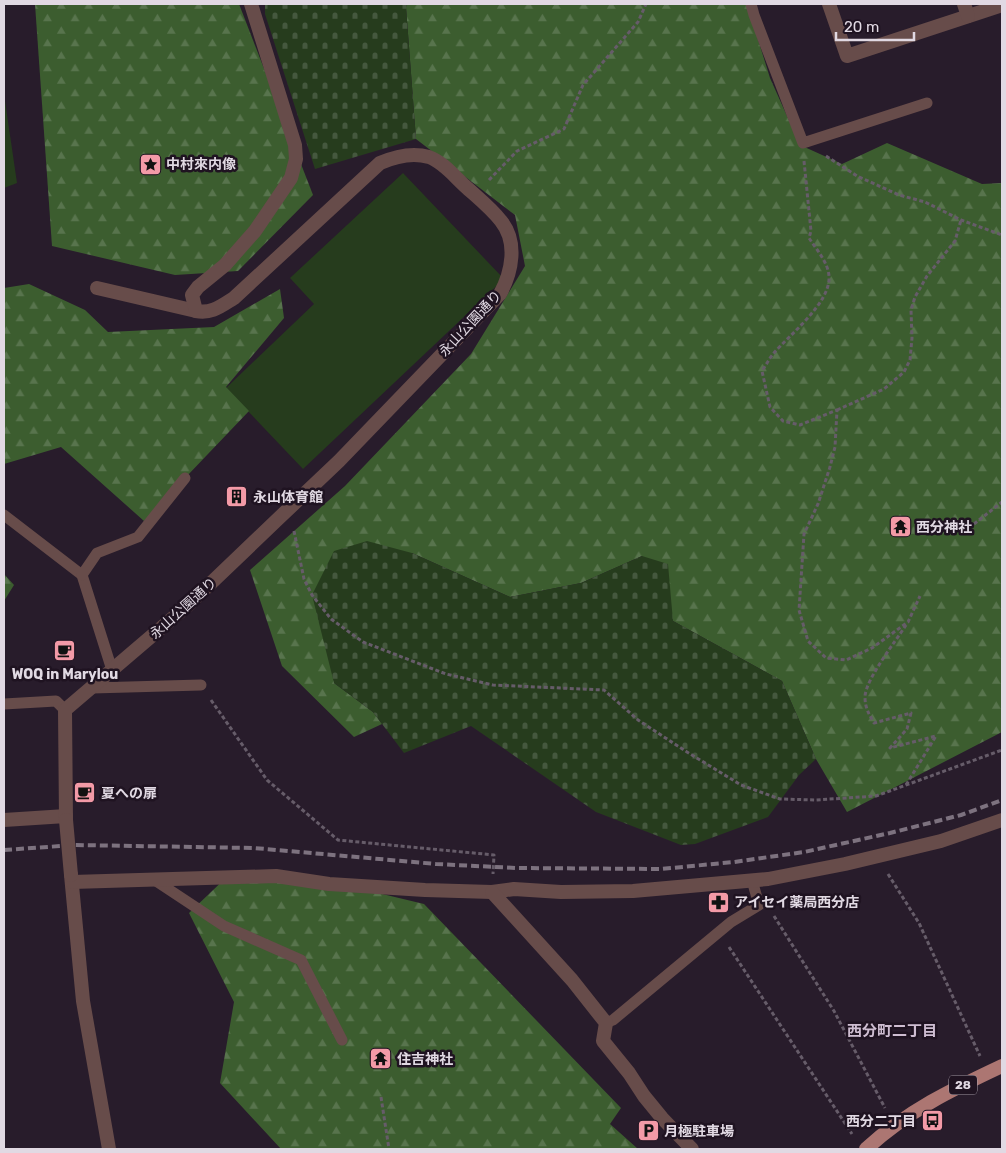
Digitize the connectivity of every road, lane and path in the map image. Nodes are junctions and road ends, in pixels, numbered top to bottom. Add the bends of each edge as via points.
1 (251, 4) edge
2 (646, 4) edge
3 (751, 4) edge
4 (829, 4) edge
5 (1002, 5) edge
6 (966, 10) edge
7 (927, 103) dead end
8 (804, 143) junction
9 (474, 195) junction
10 (960, 220) junction
11 (1002, 236) edge
12 (97, 288) dead end
13 (196, 311) junction
14 (837, 410) junction
15 (185, 478) dead end
16 (1002, 502) edge
17 (4, 515) edge
18 (280, 517) junction
19 (974, 524) dead end
20 (82, 575) junction
21 (920, 596) dead end
22 (908, 622) junction
23 (112, 670) junction
24 (201, 686) joint
25 (92, 688) junction
26 (4, 704) edge
27 (65, 710) junction
28 (1002, 750) edge
29 (906, 786) junction
30 (66, 818) junction
31 (4, 820) edge
32 (1002, 820) edge
33 (494, 855) dead end
34 (878, 856) junction
35 (72, 878) junction
36 (153, 879) junction
37 (752, 880) junction
38 (492, 892) junction
39 (759, 905) junction
40 (719, 932) junction
41 (606, 1023) junction
42 (342, 1040) dead end
43 (981, 1057) dead end
44 (1002, 1066) edge
45 (381, 1098) dead end
46 (885, 1108) dead end
47 (852, 1134) dead end
48 (109, 1149) edge
49 (389, 1149) edge
50 (692, 1149) edge
51 (866, 1149) edge

1 - 13 street via 295,145 296,158 291,178 255,231 192,295
2 - 9 path via 638,22 583,85 564,129 517,151
3 - 8 lane
4 - 6 street via 846,56
5 - 6 street
7 - 8 lane
8 - 10 path via 857,176 899,195 925,202
8 - 14 path via 809,238 829,276 826,292 812,312 772,355 762,371 770,407 783,421 800,425
9 - 13 street, 永山公園通り via 446,167 430,157 414,154 380,162 234,298 214,311
9 - 18 street, 永山公園通り via 502,222 511,241 508,278 500,294
10 - 11 path
10 - 14 path via 955,241 915,297 911,310 910,360 904,372 884,389
12 - 13 street
14 - 22 path via 835,447 830,467 804,534 799,610 808,640 826,658 846,660 872,648
15 - 20 lane via 138,537 97,553
16 - 19 path
17 - 20 lane
18 - 23 street, 永山公園通り via 188,605
18 - 29 path via 294,531 304,580 312,595 331,620 363,642 446,674 493,685 604,690 638,720 687,752 741,785 780,799 876,796
20 - 23 lane
21 - 22 path
22 - 29 path via 871,679 865,695 866,710 874,723 911,713 907,729 890,748 936,736
23 - 25 street, 永山公園通り
24 - 25 lane
24 - 33 path via 267,780 338,840
25 - 27 street, 永山公園通り
26 - 27 lane via 56,701
27 - 30 street
28 - 29 path
30 - 31 street
30 - 35 street, bridge
32 - 34 street via 941,841
34 - 37 street
34 - 43 path via 919,923
35 - 36 street
35 - 48 street via 83,1001
36 - 38 street via 276,876 363,887
36 - 42 lane via 224,926 301,960
37 - 38 street via 633,892 514,889
37 - 39 lane
38 - 41 street via 537,939
39 - 40 lane
39 - 46 path via 768,906 834,1011
40 - 41 lane
40 - 47 path
41 - 50 street via 603,1040 644,1096
44 - 51 main road, 28 via 924,1105
45 - 49 path

